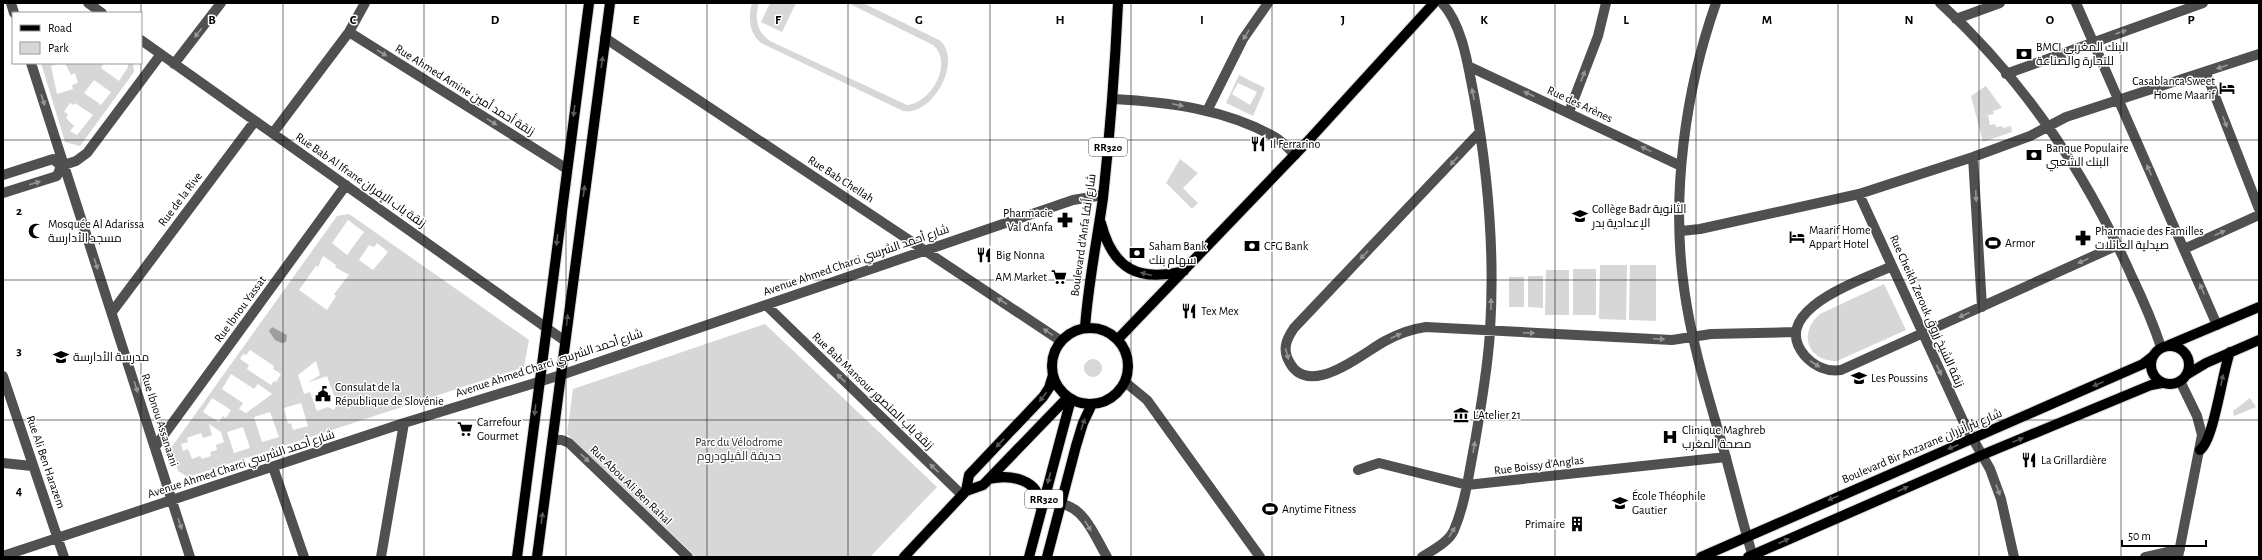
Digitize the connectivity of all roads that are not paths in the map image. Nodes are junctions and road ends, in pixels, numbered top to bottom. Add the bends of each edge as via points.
1 (88, 3) edge
2 (221, 3) edge
3 (365, 3) edge
4 (589, 3) edge
5 (610, 3) edge
6 (1118, 3) edge
7 (1268, 3) edge
8 (1434, 3) edge
9 (1442, 3) edge
10 (1606, 3) edge
11 (1716, 3) edge
12 (1940, 3) edge
13 (2000, 3) edge
14 (2076, 3) edge
15 (2203, 3) edge
16 (101, 12) edge
17 (1956, 19) junction
18 (349, 32) junction
19 (605, 38) junction
20 (142, 41) edge
21 (2093, 42) junction
22 (161, 54) junction
23 (2259, 54) edge
24 (30, 64) edge
25 (174, 64) junction
26 (1468, 66) junction
27 (2206, 73) junction
28 (2006, 74) junction
29 (1113, 99) junction
30 (2119, 100) junction
31 (1207, 111) junction
32 (1569, 112) junction
33 (255, 121) junction
34 (2048, 126) junction
35 (1480, 132) junction
36 (273, 133) junction
37 (1296, 155) junction
38 (1973, 157) junction
39 (62, 165) junction
40 (1681, 166) junction
41 (567, 169) junction
42 (3, 175) edge
43 (346, 186) junction
44 (3, 194) edge
45 (1859, 194) junction
46 (1103, 195) junction
47 (2259, 209) edge
48 (2259, 215) edge
49 (1100, 220) junction
50 (1681, 231) junction
51 (2118, 245) junction
52 (2184, 249) junction
53 (925, 250) junction
54 (1892, 266) junction
55 (1184, 271) junction
56 (766, 305) junction
57 (1982, 307) junction
58 (2259, 307) edge
59 (112, 312) junction
60 (2217, 325) junction
61 (546, 328) junction
62 (1085, 328) junction
63 (1490, 332) junction
64 (1796, 332) junction
65 (1923, 334) junction
66 (1692, 338) junction
67 (1118, 339) junction
68 (2259, 340) edge
69 (565, 341) junction
70 (1061, 341) junction
71 (2165, 346) junction
72 (2230, 352) junction
73 (2152, 356) junction
74 (561, 375) junction
75 (1053, 375) junction
76 (3, 376) edge
77 (2183, 378) junction
78 (539, 382) junction
79 (1125, 382) junction
80 (2162, 383) junction
81 (1069, 398) junction
82 (1092, 404) junction
83 (404, 423) junction
84 (1972, 438) junction
85 (553, 440) junction
86 (155, 447) junction
87 (2200, 450) junction
88 (1982, 455) junction
89 (1726, 457) junction
90 (3, 463) edge
91 (32, 466) junction
92 (273, 467) junction
93 (1358, 470) dead end
94 (989, 479) junction
95 (1467, 485) junction
96 (964, 493) junction
97 (172, 500) junction
98 (1061, 504) junction
99 (1039, 517) junction
100 (1747, 536) junction
101 (58, 538) junction
102 (2179, 553) edge
103 (3, 556) edge
104 (1751, 556) edge
105 (64, 557) edge
106 (190, 557) edge
107 (304, 557) edge
108 (380, 557) edge
109 (517, 557) edge
110 (537, 557) edge
111 (688, 557) edge
112 (904, 557) edge
113 (1029, 557) edge
114 (1047, 557) edge
115 (1107, 557) edge
116 (1260, 557) edge
117 (1422, 557) edge
118 (1701, 557) edge
119 (2014, 557) edge
120 (2145, 557) edge

1 - 16 street
2 -> 25 street
3 - 18 street
4 -> 41 main road
5 - 19 main road
6 - 29 main road, Boulevard d'Anfa شارع أنفا / RR320
7 -> 31 street via 1244,40
8 - 37 main road
9 - 26 street via 1453,19
32 -> 10 street via 1598,36
11 - 40 street via 1695,74
12 - 17 street
13 - 17 street
14 - 21 street
21 -> 15 street
17 - 28 street
18 - 36 street
18 -> 41 street, Rue Ahmed Amine زنقة أحمد أمين
19 - 53 street, Rue Bab Chellah
69 -> 19 main road
20 - 22 street, Rue Bab Al Ifrane زنقة باب الإفران
21 - 28 street
21 - 30 street
22 - 25 street, Rue Bab Al Ifrane زنقة باب الإفران
22 - 39 street via 87,153 76,161
23 -> 27 street
24 -> 39 street, Rue Ibnou Assanaani
25 - 33 street, Rue Bab Al Ifrane زنقة باب الإفران
32 -> 26 street, Rue des Arènes
35 -> 26 street
27 - 30 street
27 -> 47 street
28 - 34 street
29 -> 31 street via 1159,101
29 - 46 main road, Boulevard d'Anfa شارع أنفا / RR320
30 - 34 street via 2066,117
52 -> 30 street
31 - 37 street via 1276,138
40 -> 32 street, Rue des Arènes
33 - 36 street, Rue Bab Al Ifrane زنقة باب الإفران
33 - 59 street, Rue de la Rive
34 - 38 street via 2030,136
34 - 51 street via 2096,203
63 -> 35 street via 1490,227
35 -> 63 street via 1294,328 1287,340 1286,353 1292,365 1300,372 1310,376 1323,376 1407,331 1430,327
36 - 43 street, Rue Bab Al Ifrane زنقة باب الإفران
37 - 55 main road
38 - 45 street
38 -> 57 street
39 - 42 street via 53,159
44 -> 39 street via 56,176
39 -> 59 street, Rue Ibnou Assanaani
40 - 50 street
41 -> 61 main road
43 - 61 street, Rue Bab Al Ifrane زنقة باب الإفران
43 - 86 street, Rue Ibnou Yassat
45 - 50 street
45 - 54 street, Rue Cheikh Zerouk زنقة الشيخ زروق
46 - 49 main road, Boulevard d'Anfa شارع أنفا / RR320
46 - 53 street, Avenue Ahmed Charci شارع أحمد الشرسي via 1073,200
52 -> 48 street
55 -> 49 main road via 1150,276 1127,267 1113,255
49 - 62 main road, Boulevard d'Anfa شارع أنفا / RR320
50 - 66 street via 1684,287
51 -> 57 street
51 - 71 street
60 -> 52 street
53 - 56 street, Avenue Ahmed Charci شارع أحمد الشرسي
70 -> 53 street, Rue Bab Chellah
54 - 64 street via 1822,299 1804,314
54 - 65 street, Rue Cheikh Zerouk زنقة الشيخ زروق
55 - 67 main road
56 - 74 street, Avenue Ahmed Charci شارع أحمد الشرسي
96 -> 56 street, Rue Bab Mansour زنقة باب المنصور
57 -> 65 street
58 - 60 main road
59 -> 86 street, Rue Ibnou Assanaani
60 - 71 main road
61 - 69 street, Rue Bab Al Ifrane زنقة باب الإفران
61 - 78 main road
62 - 67 main road via 1103,330
62 - 70 main road via 1071,333
63 -> 66 street via 1672,340
95 -> 63 street via 1480,413
64 -> 65 street via 1798,345 1808,359 1821,368 1837,370
64 - 66 street via 1711,334
65 -> 84 street, Rue Cheikh Zerouk زنقة الشيخ زروق
66 - 89 street
67 - 79 main road via 1128,360
68 - 72 main road
69 - 74 main road
70 - 75 main road via 1053,359
71 - 73 main road
71 - 77 main road via 2177,346 2186,355 2189,364
72 - 77 main road via 2199,366
87 -> 72 main road via 2206,444 2210,431
73 - 80 main road via 2152,372
73 -> 84 main road, Boulevard Bir Anzarane شارع بئر أنزران via 2142,364
74 - 78 street, Avenue Ahmed Charci شارع أحمد الشرسي
74 - 85 main road
75 - 81 main road via 1059,388
75 -> 96 main road via 1044,397 969,476
76 - 91 street, Rue Ali Ben Harazem
77 - 80 main road via 2171,384
77 - 87 street via 2200,425
78 - 83 street, Avenue Ahmed Charci شارع أحمد الشرسي
78 -> 109 main road
79 - 82 main road via 1113,396 1101,403
79 - 116 street via 1147,400
88 -> 80 main road via 2151,385
81 - 82 main road
81 - 94 main road
81 -> 99 main road, RR320
98 -> 82 main road, RR320 via 1083,423
83 - 92 street, Avenue Ahmed Charci شارع أحمد الشرسي
83 - 108 street
84 - 88 street, Rue Cheikh Zerouk زنقة الشيخ زروق
84 -> 100 main road, Boulevard Bir Anzarane شارع بئر أنزران
110 -> 85 main road
85 -> 111 street, Rue Abou Ali Ben Rahal via 569,443
86 - 97 street, Rue Ibnou Assanaani
87 - 102 street
104 -> 88 main road
88 -> 119 street, Rue Cheikh Zerouk زنقة الشيخ زروق via 1990,468 2001,499
89 - 95 street, Rue Boissy d’Anglas
89 - 100 street
90 - 91 street
91 - 101 street, Rue Ali Ben Harazem
92 - 97 street, Avenue Ahmed Charci شارع أحمد الشرسي
92 - 107 street
93 - 95 street, Rue Boissy d’Anglas via 1379,463
94 - 96 main road via 983,486
94 - 99 main road via 1017,477 1029,484 1039,498
117 -> 95 street via 1452,534
96 - 112 main road
97 - 101 street, Avenue Ahmed Charci شارع أحمد الشرسي
97 -> 106 street, Rue Ibnou Assanaani
98 - 114 main road, RR320
98 -> 115 street via 1081,514
99 - 113 main road, RR320
100 - 104 street
100 - 118 main road, Boulevard Bir Anzarane شارع بئر أنزران
101 - 103 street, Avenue Ahmed Charci شارع أحمد الشرسي
101 - 105 street, Rue Ali Ben Harazem
102 - 120 street

